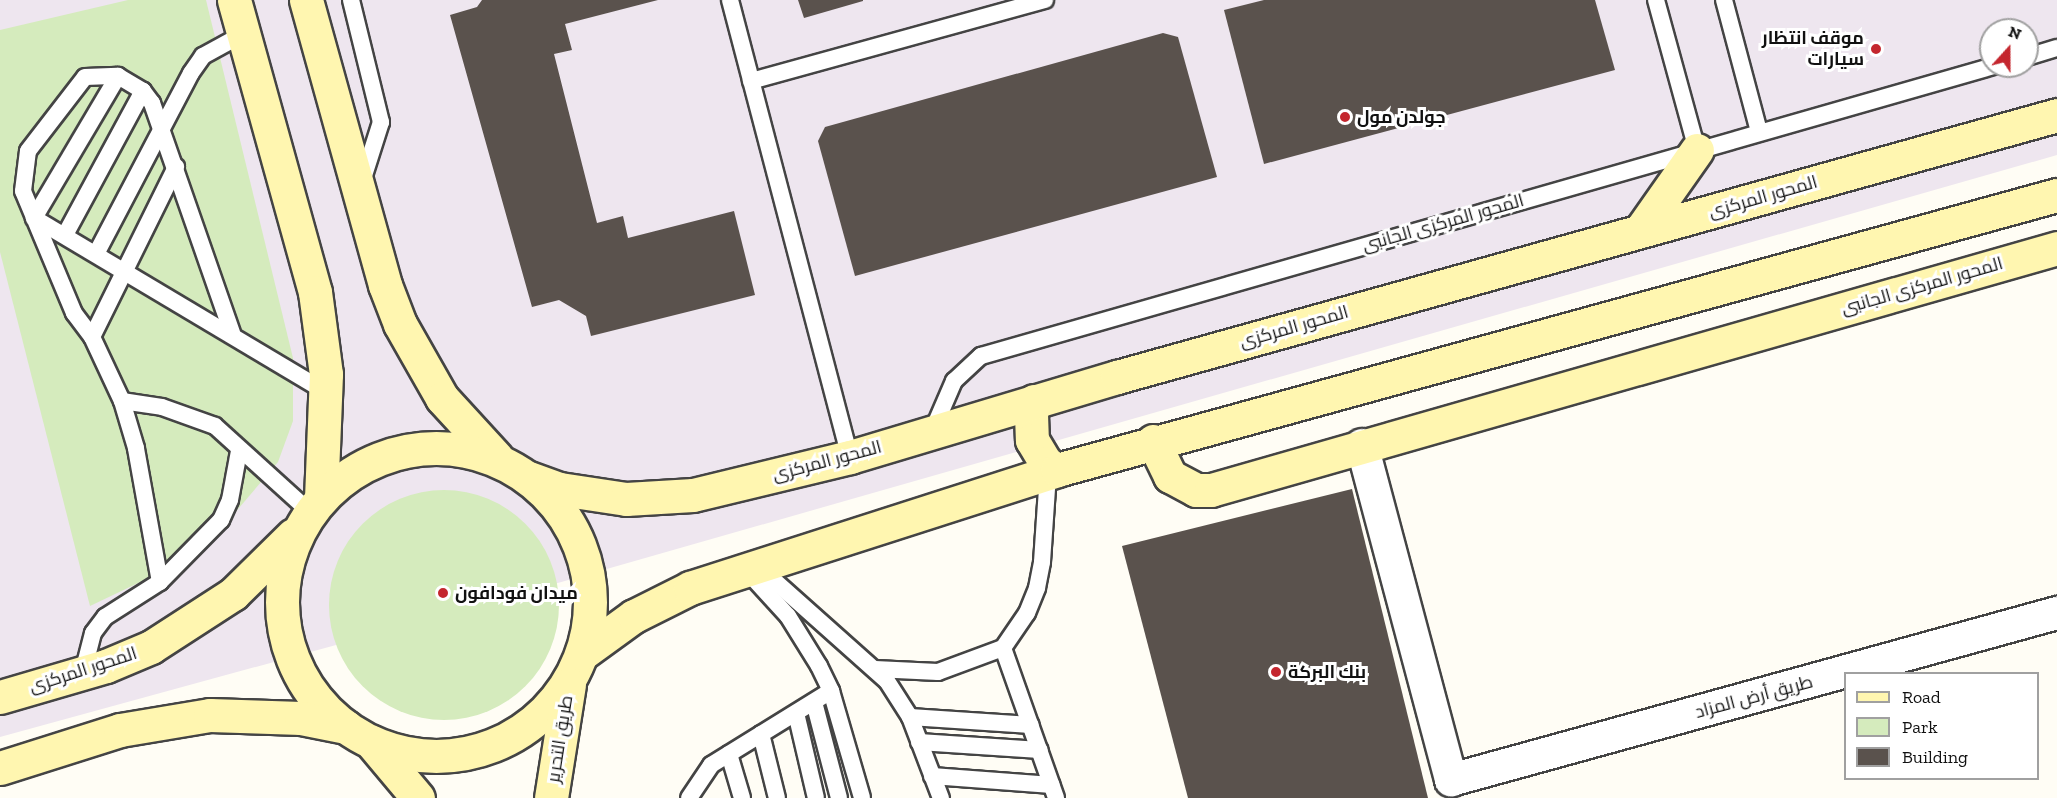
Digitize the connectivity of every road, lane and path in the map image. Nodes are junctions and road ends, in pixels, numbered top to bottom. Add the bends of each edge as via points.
1 (234, 0) edge
2 (306, 0) edge
3 (351, 0) edge
4 (730, 0) edge
5 (1045, 0) edge
6 (1656, 0) edge
7 (1724, 0) edge
8 (243, 34) junction
9 (2057, 48) edge
10 (2039, 53) edge
11 (1979, 70) edge
12 (118, 76) junction
13 (751, 81) junction
14 (143, 91) junction
15 (2057, 115) edge
16 (162, 131) junction
17 (1759, 132) junction
18 (1697, 150) junction
19 (176, 167) junction
20 (359, 189) junction
21 (2057, 195) edge
22 (34, 218) junction
23 (1640, 231) junction
24 (65, 236) junction
25 (2057, 248) edge
26 (96, 254) junction
27 (124, 270) junction
28 (232, 333) junction
29 (92, 337) junction
30 (326, 392) junction
31 (122, 401) junction
32 (1034, 401) junction
33 (932, 432) junction
34 (1153, 441) junction
35 (1362, 445) junction
36 (239, 451) junction
37 (850, 457) junction
38 (500, 462) junction
39 (1053, 472) junction
40 (529, 478) junction
41 (311, 512) junction
42 (753, 568) junction
43 (160, 582) junction
44 (2057, 613) edge
45 (1004, 648) junction
46 (576, 667) junction
47 (875, 669) junction
48 (83, 672) junction
49 (831, 691) junction
50 (0, 697) edge
51 (814, 702) junction
52 (796, 713) junction
53 (910, 717) junction
54 (1031, 725) junction
55 (358, 734) junction
56 (760, 734) junction
57 (919, 742) junction
58 (1040, 750) junction
59 (729, 754) junction
60 (0, 768) edge
61 (932, 776) junction
62 (1054, 792) edge
63 (418, 798) edge
64 (551, 798) edge
65 (689, 798) edge
66 (742, 798) edge
67 (777, 798) edge
68 (816, 798) edge
69 (839, 798) edge
70 (862, 798) edge
71 (940, 798) edge

1 - 8 main road
2 - 20 main road
3 - 20 lane via 381,123
4 - 13 lane
5 - 13 lane
6 - 18 lane
7 - 17 lane
8 - 16 lane via 203,56
8 - 30 main road via 315,292
9 - 10 lane
11 - 17 lane, المحور المركزى الجانبى
12 - 14 lane
12 - 22 lane
12 - 22 lane via 85,77 35,138 22,178
13 - 37 lane
14 - 16 lane
14 - 24 lane
15 - 23 main road, المحور المركزى
16 - 19 lane
16 - 26 lane
17 - 18 lane, المحور المركزى الجانبى
18 - 23 main road
18 - 33 lane, المحور المركزى الجانبى via 981,356 954,381
19 - 27 lane
19 - 28 lane
20 - 38 main road via 385,285 419,363 469,432
21 - 34 main road
22 - 24 lane
22 - 29 lane via 74,313
23 - 32 main road, المحور المركزى
24 - 26 lane
25 - 35 main road, المحور المركزى الجانبى
26 - 27 lane
27 - 28 lane
27 - 29 lane
28 - 30 lane
29 - 31 lane
30 - 41 main road
31 - 36 lane via 188,414 215,426
31 - 43 lane via 136,448
32 - 33 main road, المحور المركزى
32 - 39 main road via 1032,440
33 - 37 main road, المحور المركزى
34 - 35 main road, المحور المركزى الجانبى via 1170,476 1196,490 1211,490
34 - 39 main road
35 - 44 street, طريق أرض المزاد via 1451,780
36 - 41 lane
36 - 43 lane via 225,514
37 - 40 main road, المحور المركزى via 693,495 659,499 593,495
38 - 40 main road
38 - 41 main road via 463,450 414,450 386,456 351,473
39 - 42 main road
39 - 45 lane via 1036,588 1027,613
40 - 46 main road via 553,500 572,527 584,557 591,589 590,621
41 - 48 main road, المحور المركزى via 234,594 194,623 151,646
41 - 55 main road via 288,559 281,597 285,634 308,686
42 - 46 main road via 662,601
42 - 47 lane
42 - 49 lane via 788,616
43 - 48 lane via 105,617 93,633
45 - 47 lane via 938,672
45 - 54 lane
46 - 55 main road via 550,707 526,728 476,751 433,756 400,752
46 - 64 main road, طريق التحرير
47 - 53 lane via 898,695
48 - 50 main road, المحور المركزى
49 - 51 lane
49 - 70 lane
51 - 52 lane
51 - 69 lane
52 - 56 lane
52 - 68 lane
53 - 54 lane
53 - 57 lane
54 - 58 lane
55 - 60 main road via 256,714 187,717 120,730
55 - 63 main road
56 - 59 lane
56 - 67 lane
57 - 58 lane
57 - 61 lane
58 - 62 lane
59 - 65 lane via 711,765
59 - 66 lane
61 - 62 lane
61 - 71 lane

